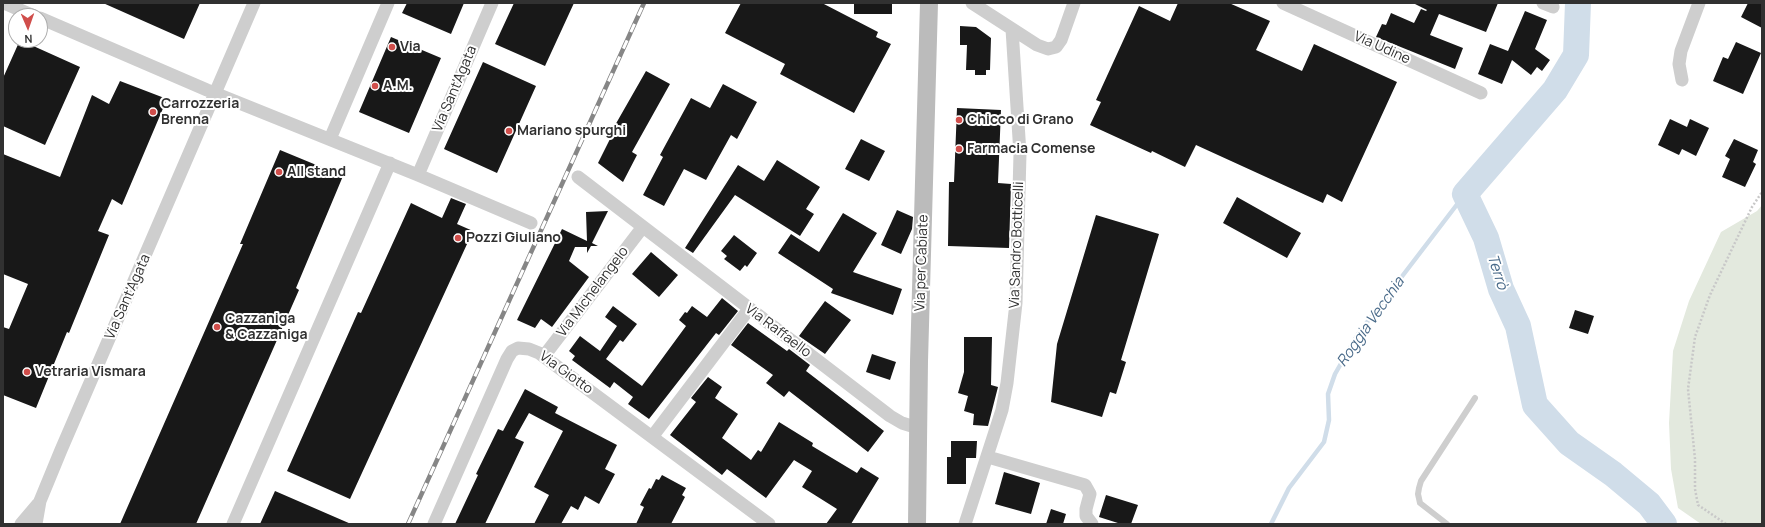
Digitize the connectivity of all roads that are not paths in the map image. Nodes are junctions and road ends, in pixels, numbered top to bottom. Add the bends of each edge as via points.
1 (4, 3) edge
2 (254, 3) edge
3 (388, 3) edge
4 (492, 3) edge
5 (929, 3) edge
6 (972, 3) edge
7 (1074, 3) edge
8 (1284, 3) edge
9 (1699, 3) edge
10 (16, 8) edge
11 (48, 21) edge
12 (1012, 29) junction
13 (1682, 80) dead end
14 (216, 93) junction
15 (1481, 93) dead end
16 (330, 139) junction
17 (390, 164) junction
18 (418, 175) junction
19 (578, 178) dead end
20 (531, 223) dead end
21 (642, 228) junction
22 (749, 309) junction
23 (544, 356) junction
24 (1475, 398) dead end
25 (918, 428) junction
26 (652, 437) junction
27 (988, 457) junction
28 (40, 501) junction
29 (21, 524) edge
30 (36, 524) edge
31 (233, 524) edge
32 (434, 524) edge
33 (769, 524) edge
34 (917, 524) edge
35 (965, 524) edge
36 (1092, 524) edge
37 (1448, 524) edge

1 - 10 street
2 - 14 street, Via Sant'Agata
3 - 16 street
4 - 18 street, Via Sant'Agata
5 - 25 street, Via per Cabiate
6 - 12 street
7 - 12 street via 1061,40 1052,48 1040,47
8 - 15 street, Via Udine
9 - 13 street via 1681,51 1679,64
11 - 14 street
12 - 27 street, Via Sandro Botticelli via 1020,154 1017,284 1006,391
14 - 16 street
14 - 28 street, Via Sant'Agata
16 - 17 street
17 - 18 street
17 - 31 street
18 - 20 street
19 - 21 street, Via Raffaello
21 - 22 street, Via Raffaello
21 - 23 street, Via Michelangelo
22 - 25 street, Via Raffaello via 890,416
22 - 26 street
23 - 26 street, Via Giotto
23 - 32 street, Via Giotto via 535,350 523,348 515,349 509,355
24 - 37 lane via 1419,488 1420,503
25 - 34 street, Via per Cabiate
26 - 33 street, Via Giotto
27 - 35 street, Via Sandro Botticelli
27 - 36 street via 1085,485 1090,494 1086,516
28 - 29 street, Via Sant'Agata
28 - 30 street, Via Sant'Agata

